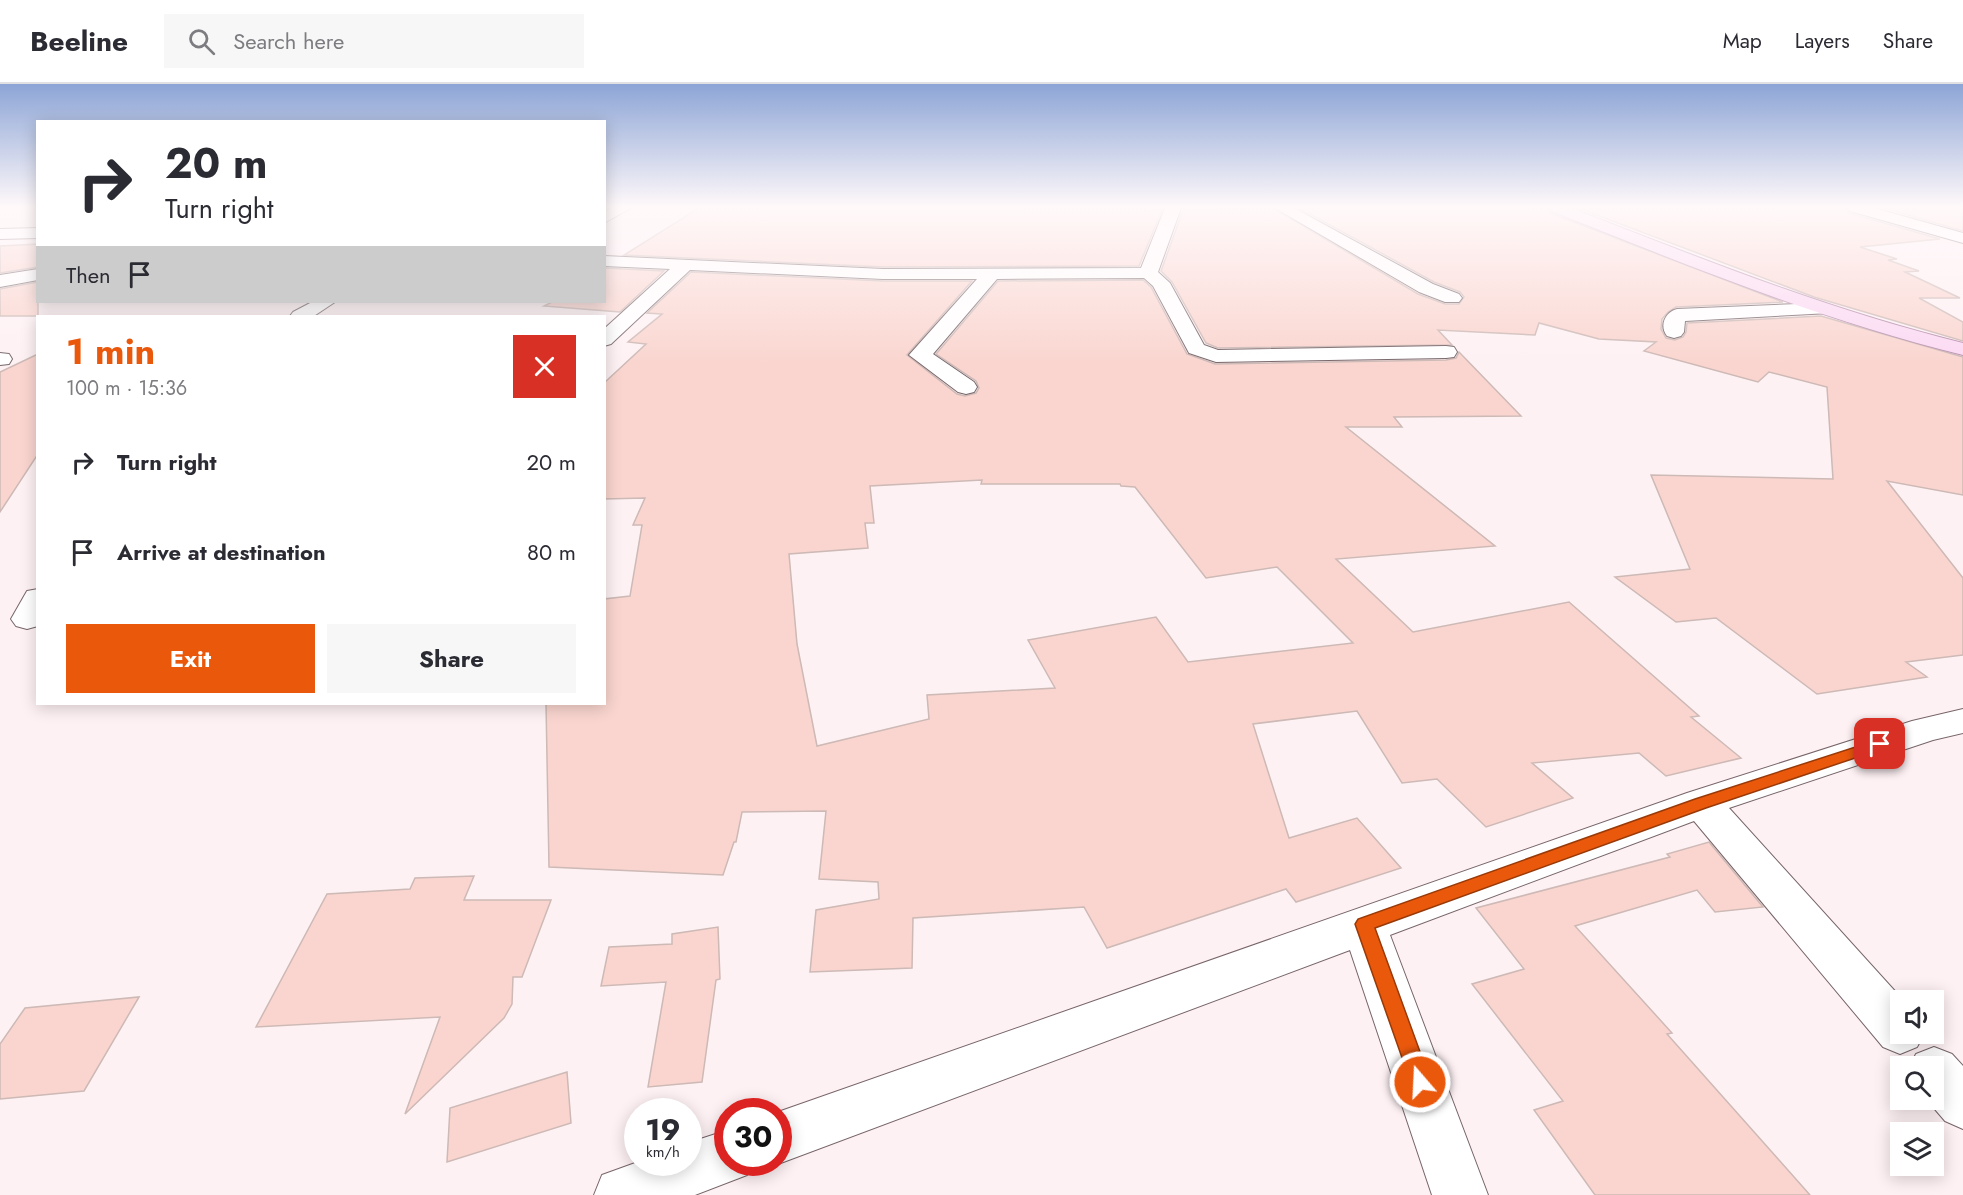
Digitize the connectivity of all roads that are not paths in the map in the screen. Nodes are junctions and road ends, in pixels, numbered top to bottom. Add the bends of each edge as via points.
1 (1153, 260) edge
2 (1375, 260) edge
3 (1693, 260) edge
4 (606, 261) edge
5 (687, 264) junction
6 (1148, 273) junction
7 (36, 274) edge
8 (991, 275) junction
9 (0, 281) edge
10 (1452, 298) dead end
11 (324, 303) edge
12 (1823, 309) junction
13 (302, 315) edge
14 (1674, 332) dead end
15 (606, 338) edge
16 (1963, 349) edge
17 (1446, 352) dead end
18 (966, 387) dead end
19 (1963, 722) edge
20 (1701, 803) junction
21 (1364, 924) junction
22 (1890, 1020) edge
23 (1911, 1044) edge
24 (1921, 1056) edge
25 (1944, 1082) edge
26 (1963, 1104) edge
27 (792, 1133) edge
28 (714, 1161) edge
29 (622, 1195) edge
30 (1460, 1195) edge

1 - 6 street
2 - 10 street
3 - 12 main road
4 - 5 street
5 - 8 street
5 - 15 street
6 - 8 street
6 - 17 street via 1161,283 1196,349 1216,356
7 - 9 street
8 - 18 street via 920,354
11 - 13 street
12 - 14 street via 1677,315
12 - 16 main road
19 - 20 street via 1925,730
20 - 21 street
20 - 22 street
21 - 27 street
21 - 30 street
23 - 24 street
25 - 26 street
28 - 29 street

